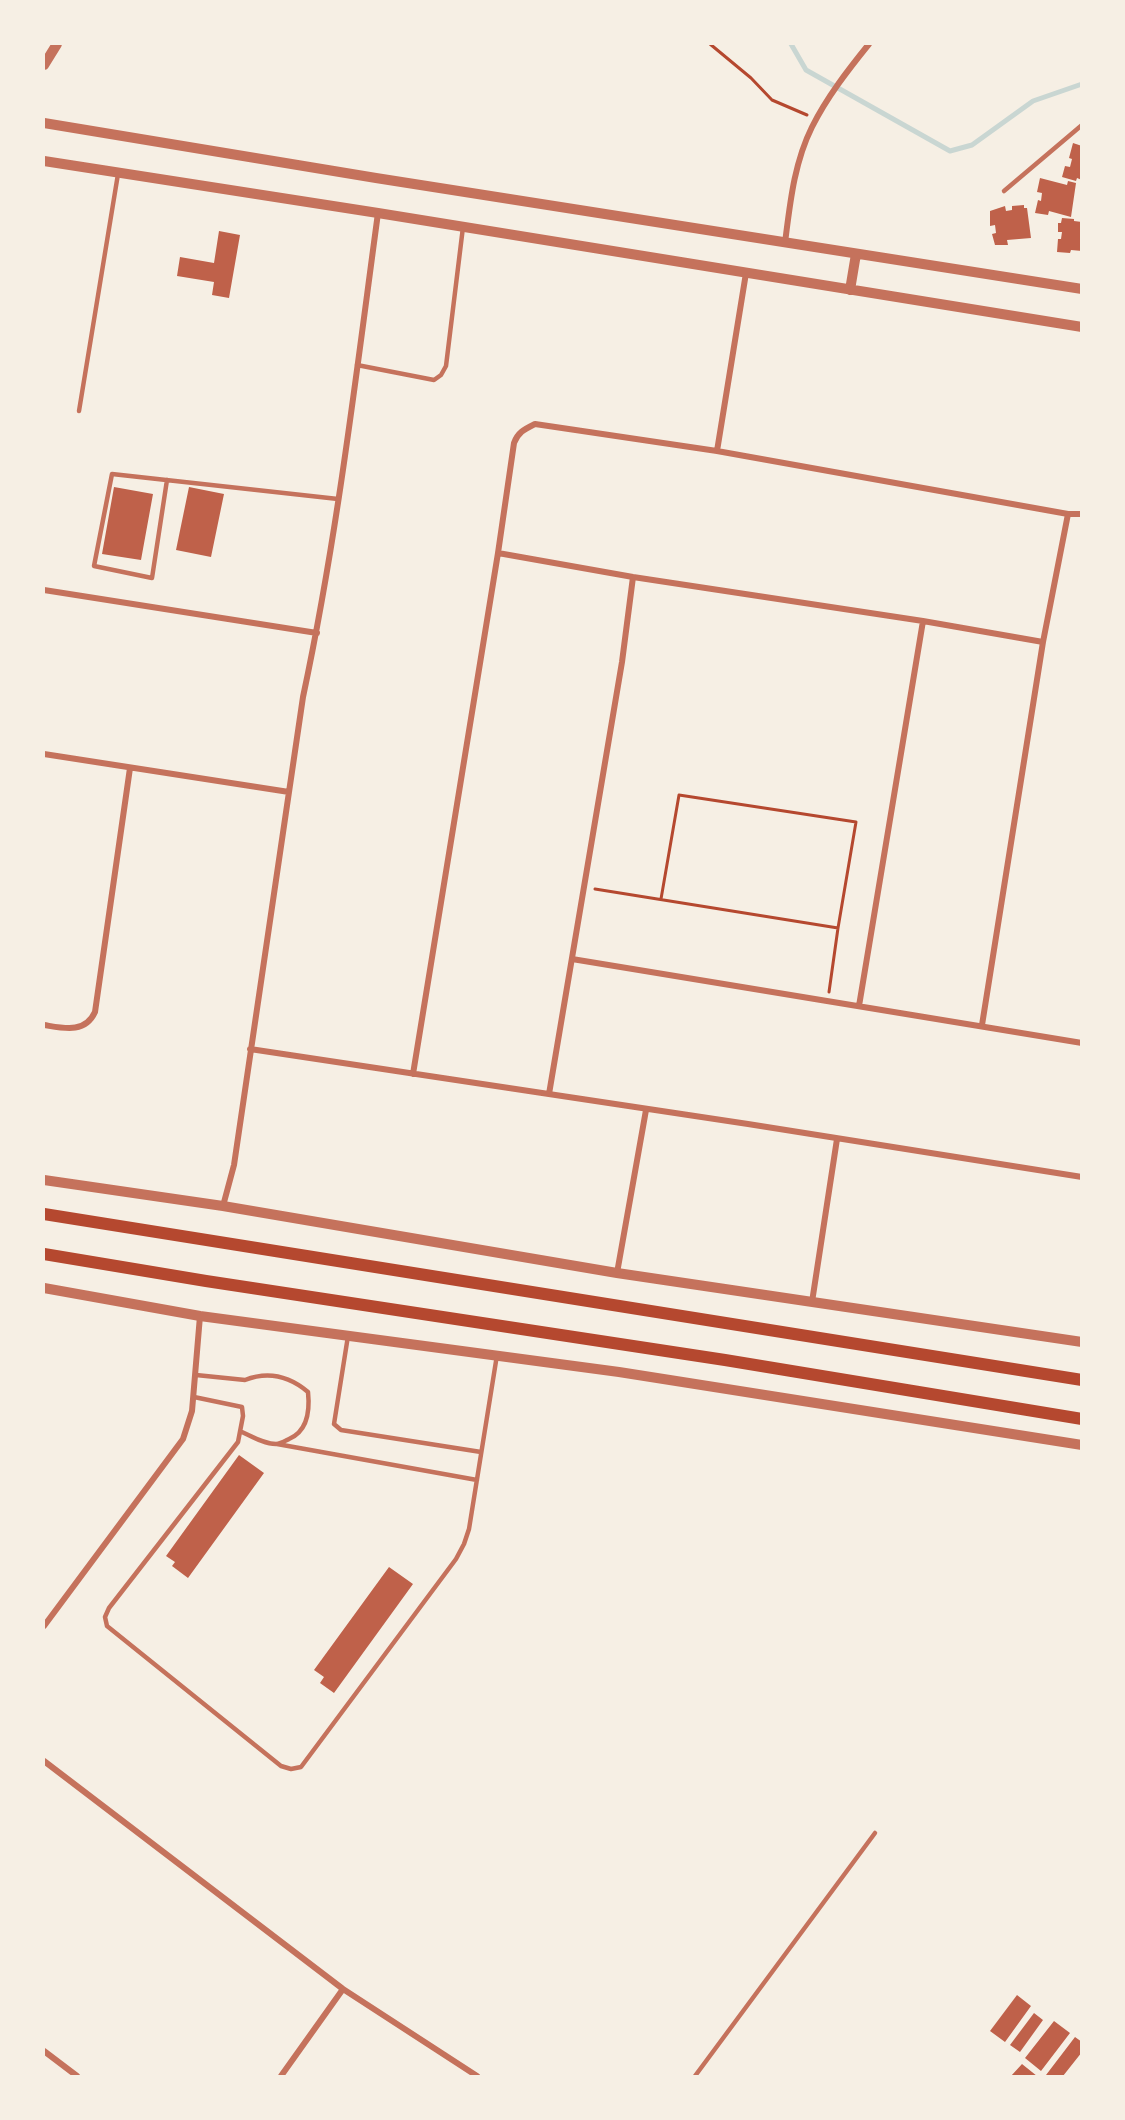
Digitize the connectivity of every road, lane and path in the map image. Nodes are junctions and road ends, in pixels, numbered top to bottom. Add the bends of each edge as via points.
1 (57, 44) edge
2 (710, 44) edge
3 (869, 44) edge
4 (44, 65) edge
5 (817, 119) junction
6 (44, 123) edge
7 (1082, 125) edge
8 (44, 161) edge
9 (118, 172) junction
10 (1004, 191) dead end
11 (378, 213) junction
12 (464, 227) junction
13 (785, 243) junction
14 (856, 254) junction
15 (746, 273) junction
16 (1082, 289) edge
17 (850, 290) junction
18 (1082, 327) edge
19 (357, 365) junction
20 (79, 411) dead end
21 (717, 451) junction
22 (167, 480) junction
23 (338, 499) junction
24 (1068, 514) junction
25 (1082, 514) edge
26 (498, 553) junction
27 (633, 578) junction
28 (44, 590) edge
29 (923, 621) junction
30 (317, 633) junction
31 (1043, 642) junction
32 (44, 754) edge
33 (130, 768) junction
34 (288, 792) junction
35 (584, 887) junction
36 (661, 899) junction
37 (838, 928) junction
38 (572, 959) junction
39 (828, 1001) junction
40 (859, 1006) junction
41 (44, 1025) edge
42 (982, 1025) junction
43 (1082, 1043) edge
44 (250, 1049) junction
45 (413, 1074) junction
46 (549, 1094) junction
47 (646, 1110) junction
48 (837, 1139) junction
49 (1082, 1177) edge
50 (44, 1180) edge
51 (223, 1206) junction
52 (44, 1214) edge
53 (44, 1254) edge
54 (617, 1272) junction
55 (44, 1288) edge
56 (812, 1302) junction
57 (200, 1316) junction
58 (348, 1336) junction
59 (1082, 1342) edge
60 (497, 1355) junction
61 (196, 1375) junction
62 (1082, 1380) edge
63 (194, 1397) junction
64 (1082, 1419) edge
65 (240, 1431) junction
66 (277, 1444) junction
67 (1082, 1445) edge
68 (481, 1452) junction
69 (477, 1480) junction
70 (44, 1626) edge
71 (44, 1761) edge
72 (875, 1833) dead end
73 (343, 1989) junction
74 (44, 2051) edge
75 (77, 2076) edge
76 (281, 2076) edge
77 (477, 2076) edge
78 (695, 2076) edge

1 - 4 street
2 - 5 path via 772,100
3 - 5 street
5 - 13 street via 799,160
6 - 13 street
7 - 10 lane
8 - 9 street
9 - 11 street
9 - 20 lane
11 - 12 street
11 - 19 street
12 - 15 street
12 - 19 lane via 446,366 441,375 434,380
13 - 14 street
14 - 16 street
14 - 17 street
15 - 17 street
15 - 21 street
17 - 18 street
19 - 23 street
21 - 24 street
21 - 26 street via 535,424 522,430 514,443
22 - 22 lane via 152,578 94,566 112,474
22 - 23 lane
23 - 30 street
24 - 25 street
24 - 31 street
26 - 27 street
26 - 45 street
27 - 29 street
27 - 35 street
28 - 30 street
29 - 31 street
29 - 40 street
30 - 34 street
31 - 42 street
32 - 33 street
33 - 34 street
33 - 41 street via 95,1012 79,1028
34 - 44 street
35 - 36 path
35 - 38 street
36 - 37 path
36 - 37 path via 679,795 856,822
37 - 39 path
38 - 39 street
38 - 46 street
39 - 40 street
40 - 42 street
42 - 43 street
44 - 45 street
44 - 51 street via 234,1165
45 - 46 street
46 - 47 street
47 - 48 street
47 - 54 street
48 - 49 street
48 - 56 street
50 - 51 street
51 - 54 street
52 - 62 main road
53 - 64 main road
54 - 56 street
55 - 57 street
56 - 59 street
57 - 58 street
57 - 61 street
58 - 60 street
58 - 68 lane via 334,1424 342,1430
60 - 67 street
60 - 68 lane
61 - 63 street
61 - 66 lane via 245,1380 282,1376 308,1392 307,1420 298,1435
63 - 65 lane via 242,1407
63 - 70 street via 183,1439
65 - 66 lane
65 - 69 lane via 238,1442 105,1617 107,1626 281,1766 291,1769 301,1767 456,1559 469,1529
66 - 69 lane
68 - 69 lane
71 - 73 street
72 - 78 lane
73 - 76 street
73 - 77 street
74 - 75 street

